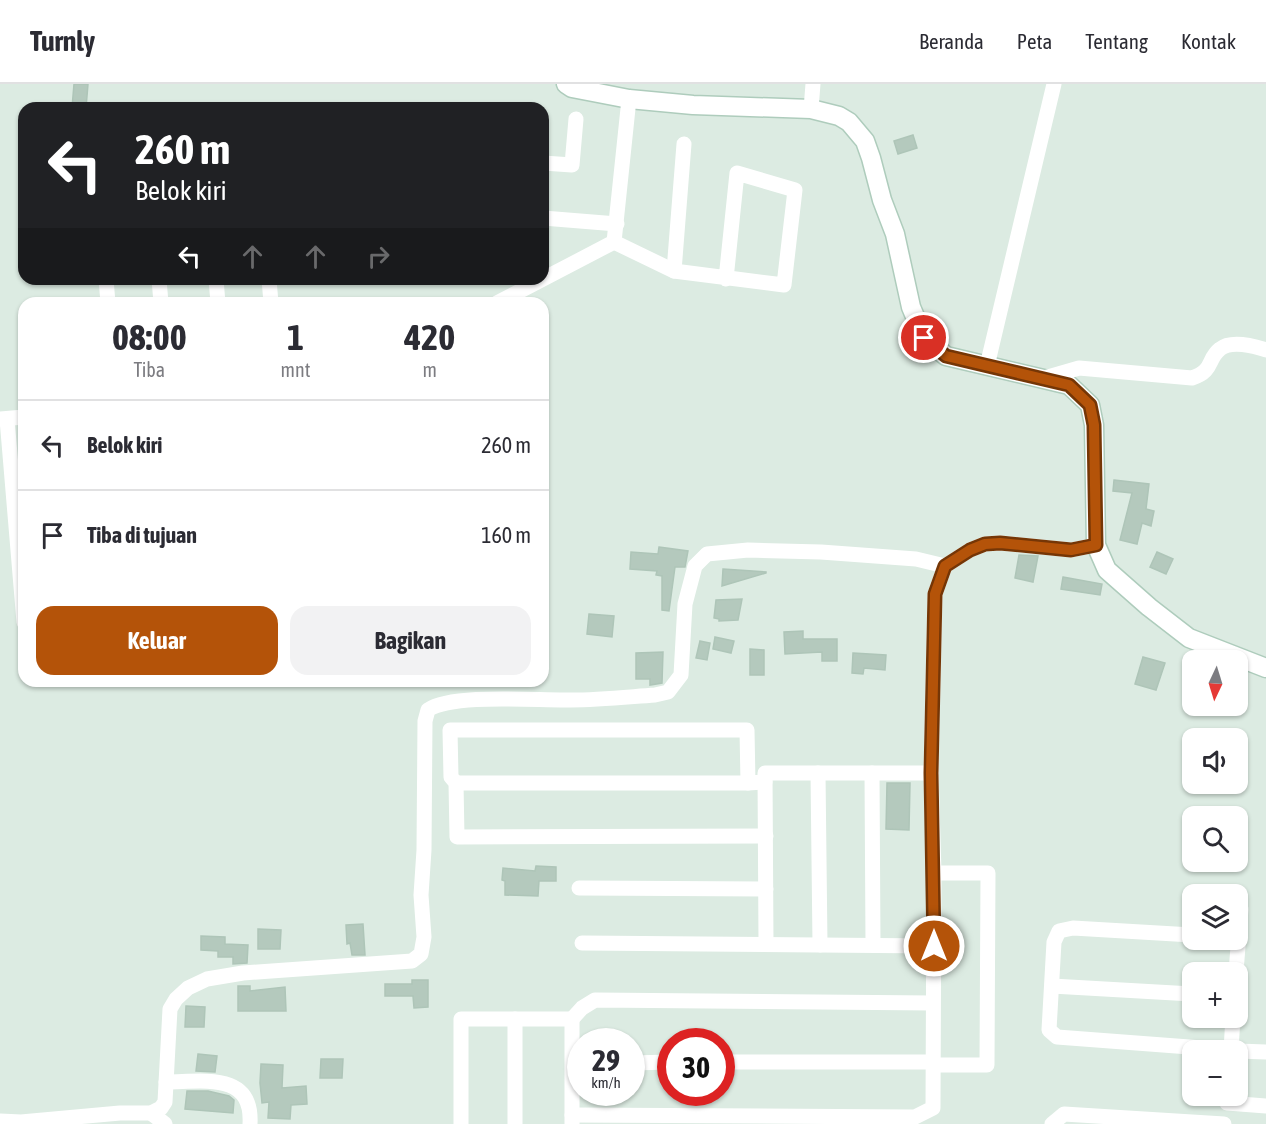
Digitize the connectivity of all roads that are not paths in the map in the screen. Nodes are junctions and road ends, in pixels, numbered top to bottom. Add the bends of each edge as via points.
1 (566, 84) edge
2 (813, 84) edge
3 (1054, 84) edge
4 (629, 99) junction
5 (811, 109) junction
6 (576, 119) dead end
7 (684, 144) dead end
8 (549, 163) edge
9 (549, 218) edge
10 (617, 224) junction
11 (614, 242) junction
12 (549, 271) edge
13 (674, 271) junction
14 (726, 279) junction
15 (517, 286) edge
16 (504, 297) edge
17 (1266, 350) edge
18 (987, 366) junction
19 (1039, 379) junction
20 (18, 418) edge
21 (3, 419) edge
22 (18, 474) edge
23 (1096, 545) junction
24 (945, 566) junction
25 (1266, 668) edge
26 (818, 773) junction
27 (872, 773) junction
28 (931, 773) junction
29 (765, 782) junction
30 (456, 783) junction
31 (748, 783) junction
32 (766, 836) junction
33 (934, 873) junction
34 (579, 888) dead end
35 (766, 889) junction
36 (1182, 935) edge
37 (582, 943) dead end
38 (766, 944) junction
39 (820, 945) junction
40 (873, 945) junction
41 (934, 946) junction
42 (1052, 986) junction
43 (1182, 993) edge
44 (932, 1003) junction
45 (515, 1019) junction
46 (572, 1019) junction
47 (573, 1028) edge
48 (1182, 1046) edge
49 (1248, 1051) edge
50 (1266, 1052) edge
51 (735, 1062) edge
52 (934, 1063) junction
53 (166, 1082) junction
54 (1248, 1103) edge
55 (1226, 1106) edge
56 (1266, 1106) edge
57 (151, 1113) junction
58 (119, 1119) edge
59 (572, 1119) edge
60 (915, 1120) edge
61 (1104, 1120) edge
62 (0, 1121) edge
63 (165, 1124) edge
64 (250, 1124) edge
65 (461, 1124) edge
66 (515, 1124) edge
67 (1052, 1124) edge
68 (1225, 1124) edge

1 - 4 street
2 - 5 street
3 - 18 street
4 - 5 street
4 - 10 street
5 - 18 street via 839,116 865,141 894,234 911,307 924,338 946,356
6 - 8 street via 572,165
7 - 13 street
9 - 10 street
10 - 11 street
11 - 12 street
11 - 13 street
13 - 14 street
14 - 14 street via 737,173 795,190 784,285
15 - 16 street
17 - 19 street via 1228,345 1219,349 1202,375 1192,378 1079,369
18 - 19 street
19 - 23 street via 1069,385 1090,405 1094,425
20 - 21 street
21 - 22 street
23 - 24 street via 1071,550 985,544
23 - 25 street via 1107,570 1189,638
24 - 28 street via 935,594
24 - 53 street via 916,559 821,552 747,550 708,554 695,566 686,604 681,675 668,692 574,700 455,701 433,706 425,721 421,954 412,962 243,973 207,979 188,988 170,1009
26 - 27 street
26 - 29 street via 765,773
26 - 39 street
27 - 28 street
27 - 40 street
28 - 33 street
29 - 31 street
29 - 32 street
30 - 31 street
30 - 31 street via 451,777 450,730 747,730
30 - 32 street via 457,837
32 - 35 street
33 - 41 street
33 - 52 street via 988,873 987,1065
34 - 35 street
35 - 38 street
36 - 42 street via 1062,929 1054,942
37 - 38 street
38 - 39 street
39 - 40 street
40 - 41 street
41 - 44 street
42 - 43 street
42 - 48 street via 1048,1026 1053,1036
44 - 46 street via 595,1000
44 - 52 street
45 - 46 street
45 - 65 street via 461,1019
45 - 66 street
46 - 47 street
49 - 50 street
51 - 52 street
52 - 60 street via 933,1108
53 - 57 street via 165,1102
53 - 64 street via 221,1082 236,1086 246,1101
54 - 56 street
55 - 68 street
57 - 58 street
57 - 63 street
58 - 62 street
59 - 60 street
61 - 67 street via 1064,1114
61 - 68 street

